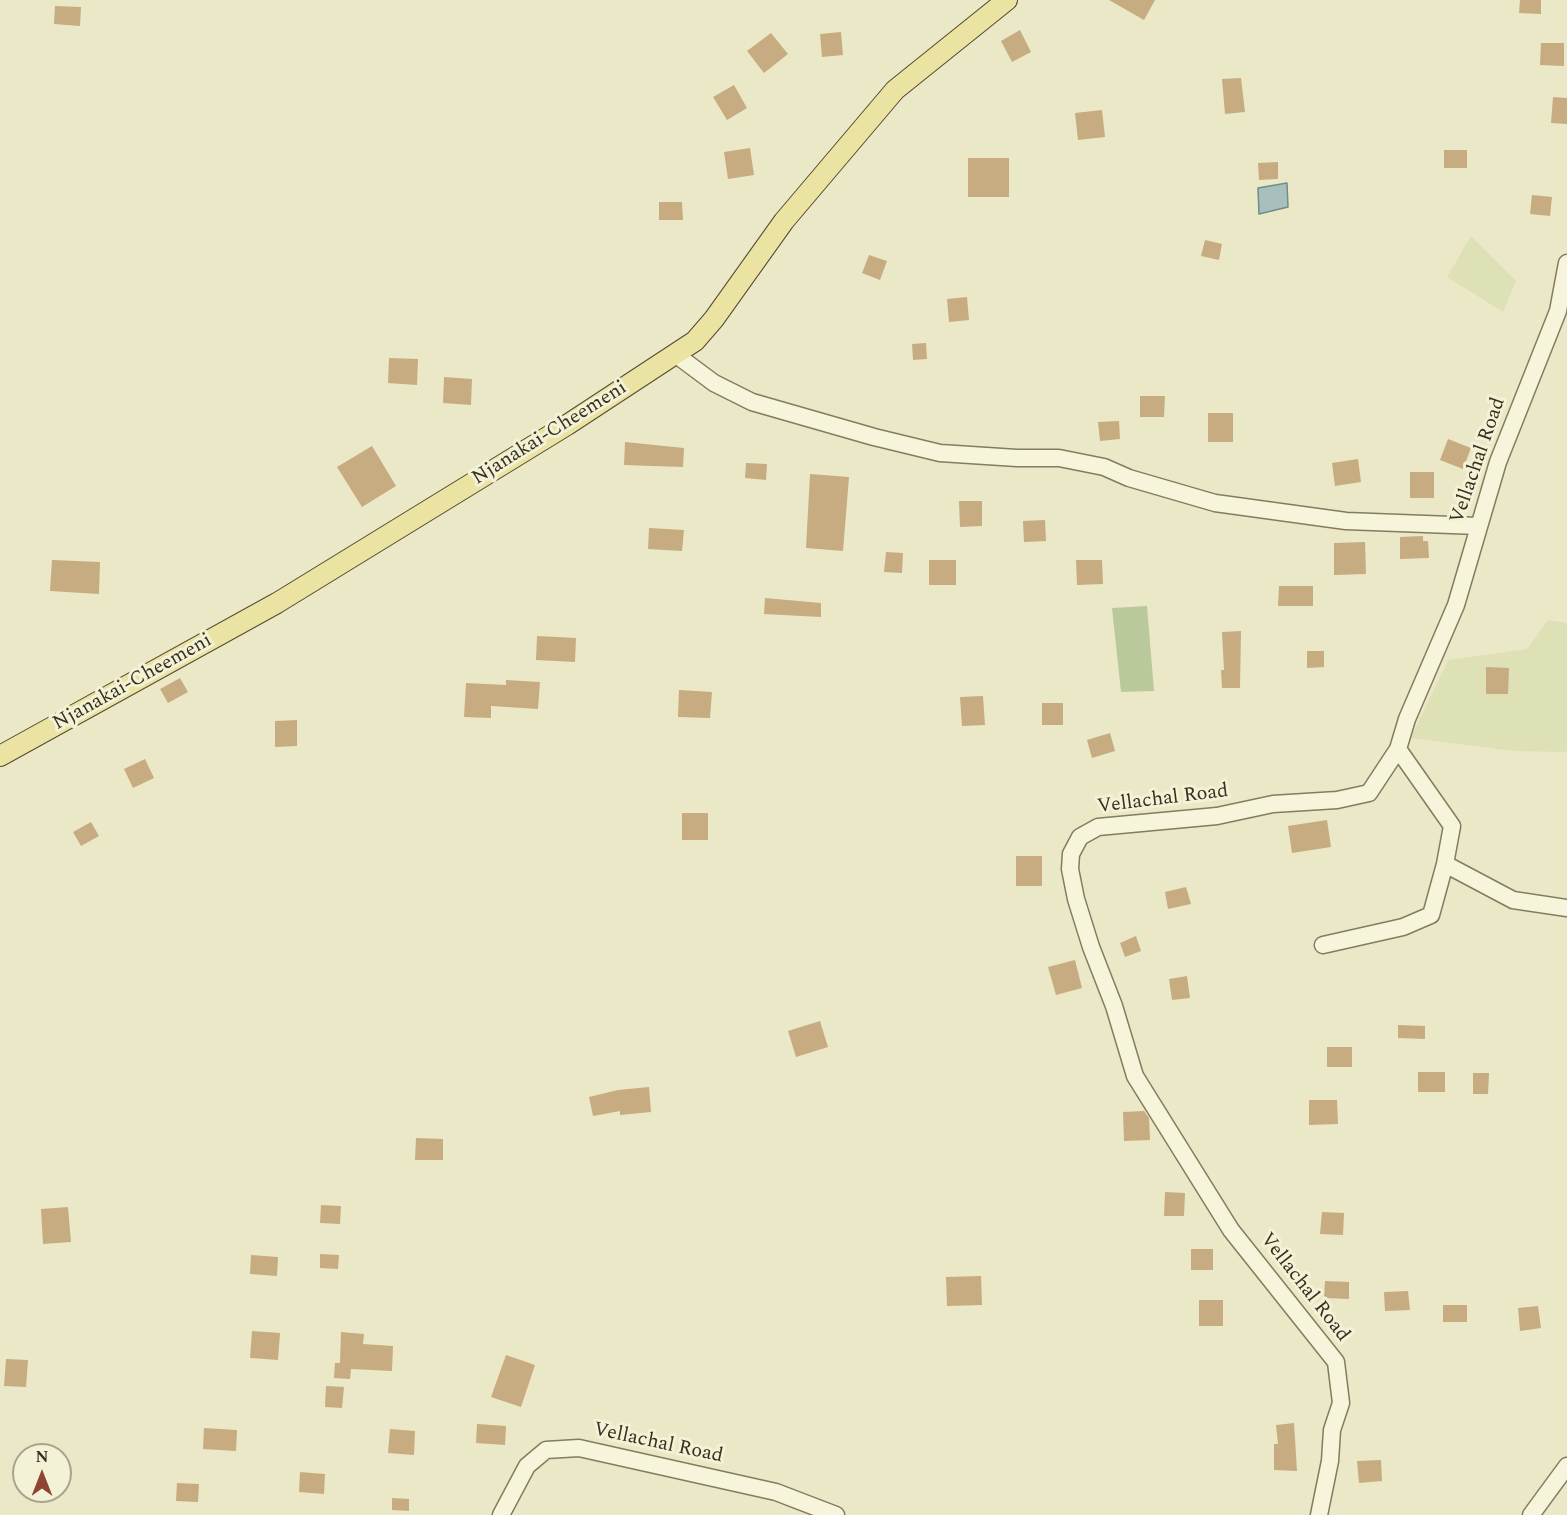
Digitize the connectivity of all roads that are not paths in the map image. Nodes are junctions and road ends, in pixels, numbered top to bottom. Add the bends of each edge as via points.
1 (1007, 0) edge
2 (1567, 264) edge
3 (675, 354) junction
4 (1478, 526) junction
5 (1398, 749) junction
6 (0, 756) edge
7 (1445, 864) junction
8 (1567, 908) edge
9 (1323, 945) dead end
10 (1567, 1466) edge
11 (501, 1515) edge
12 (836, 1515) edge
13 (1319, 1515) edge
14 (1531, 1515) edge

1 - 3 main road, Njanakai-Cheemeni via 895,90 784,220 714,319 695,341
2 - 4 street, Vellachal Road via 1558,311 1498,462
3 - 4 street via 714,383 752,402 940,453 1059,458 1215,503 1346,520
3 - 6 main road, Njanakai-Cheemeni via 277,603
4 - 5 street, Vellachal Road via 1456,605
5 - 7 street via 1452,826
5 - 13 street, Vellachal Road via 1369,793 1337,800 1273,804 1217,816 1098,827 1080,837 1071,854 1076,899 1135,1076 1231,1230 1336,1362 1341,1403 1332,1430
7 - 8 street via 1513,900
7 - 9 street via 1431,915 1403,927
10 - 14 street
11 - 12 street, Vellachal Road via 527,1466 546,1450 579,1448 776,1492

